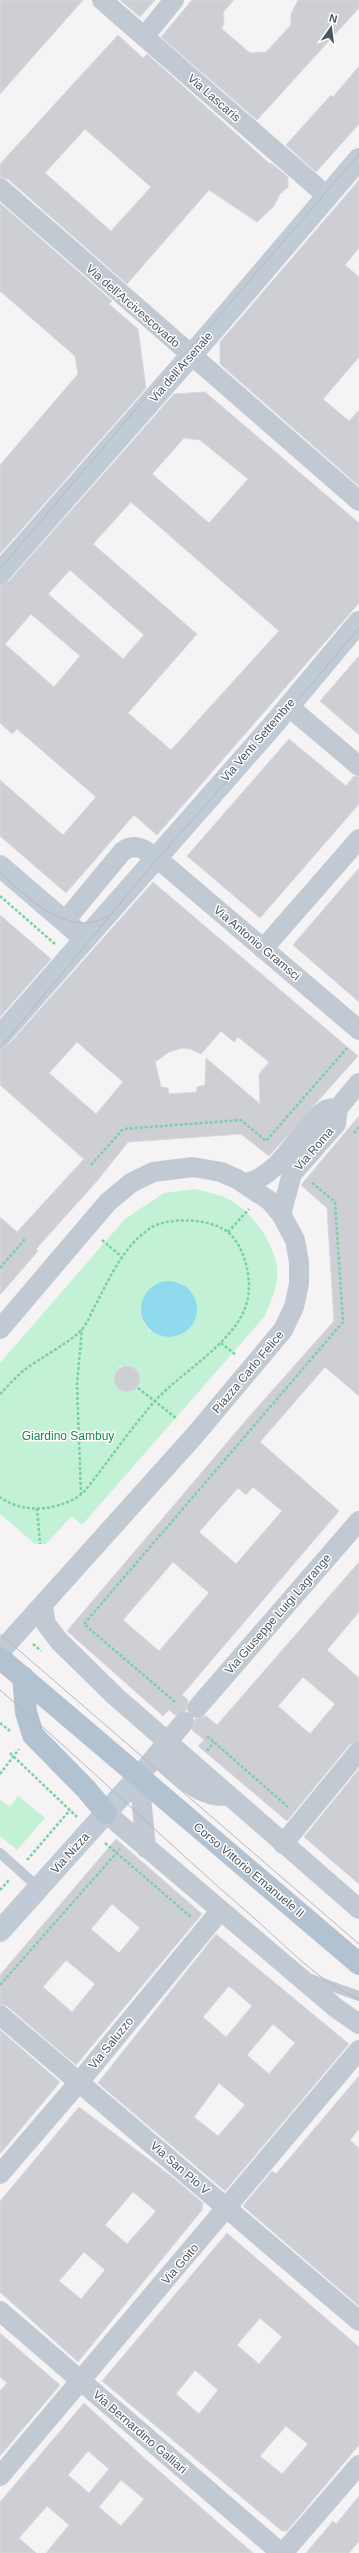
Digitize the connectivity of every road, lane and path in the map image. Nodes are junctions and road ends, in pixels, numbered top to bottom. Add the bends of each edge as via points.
1 (102, 0) edge
2 (174, 0) edge
3 (144, 37) junction
4 (359, 159) edge
5 (0, 188) edge
6 (327, 196) junction
7 (190, 355) junction
8 (359, 501) edge
9 (0, 573) edge
10 (359, 622) edge
11 (288, 706) junction
12 (359, 766) edge
13 (359, 839) edge
14 (156, 857) junction
15 (0, 866) edge
16 (0, 896) edge
17 (65, 922) junction
18 (85, 939) junction
19 (59, 948) dead end
20 (263, 949) junction
21 (359, 1030) edge
22 (0, 1036) edge
23 (347, 1048) dead end
24 (359, 1083) edge
25 (338, 1108) junction
26 (359, 1127) edge
27 (350, 1138) dead end
28 (91, 1165) dead end
29 (315, 1178) dead end
30 (246, 1183) junction
31 (262, 1194) junction
32 (281, 1214) junction
33 (228, 1232) junction
34 (25, 1239) dead end
35 (102, 1240) dead end
36 (122, 1257) junction
37 (0, 1268) edge
38 (0, 1329) edge
39 (82, 1329) junction
40 (221, 1343) junction
41 (237, 1356) dead end
42 (138, 1388) dead end
43 (0, 1394) edge
44 (154, 1402) junction
45 (176, 1418) dead end
46 (81, 1496) junction
47 (0, 1498) edge
48 (37, 1508) junction
49 (359, 1521) edge
50 (40, 1544) dead end
51 (43, 1606) junction
52 (0, 1652) edge
53 (0, 1658) edge
54 (23, 1677) junction
55 (176, 1702) dead end
56 (0, 1723) edge
57 (12, 1733) dead end
58 (207, 1736) dead end
59 (214, 1742) junction
60 (23, 1743) dead end
61 (161, 1748) junction
62 (359, 1751) edge
63 (10, 1753) dead end
64 (202, 1756) dead end
65 (15, 1757) junction
66 (0, 1774) edge
67 (139, 1776) junction
68 (293, 1812) dead end
69 (106, 1813) junction
70 (283, 1844) junction
71 (109, 1847) dead end
72 (146, 1848) junction
73 (0, 1853) edge
74 (116, 1853) junction
75 (19, 1870) junction
76 (39, 1888) junction
77 (0, 1890) edge
78 (359, 1909) edge
79 (220, 1910) junction
80 (196, 1921) dead end
81 (0, 1931) edge
82 (359, 1964) edge
83 (298, 1976) junction
84 (0, 1985) edge
85 (359, 1996) edge
86 (0, 2015) edge
87 (359, 2024) edge
88 (359, 2050) edge
89 (80, 2081) junction
90 (0, 2174) edge
91 (228, 2209) junction
92 (0, 2311) edge
93 (359, 2321) edge
94 (80, 2380) junction
95 (359, 2465) edge
96 (0, 2476) edge
97 (282, 2553) edge

1 - 3 street, Via Lascaris
2 - 3 street
3 - 6 street, Via Lascaris
4 - 6 street, Via dell'Arsenale
5 - 7 street, Via dell'Arcivescovado
6 - 7 street, Via dell'Arsenale
7 - 8 street, Via dell'Arcivescovado
7 - 9 street, Via dell'Arsenale
10 - 11 street, Via Venti Settembre
11 - 12 street
11 - 14 street, Via Venti Settembre
13 - 20 street
14 - 17 street via 136,847 125,850
14 - 18 street, Via Venti Settembre
14 - 20 street, Via Antonio Gramsci
15 - 17 street
16 - 19 path
17 - 18 street
18 - 22 street, Via Venti Settembre
20 - 21 street, Via Antonio Gramsci
23 - 28 path via 266,1141 241,1120 122,1129
24 - 25 street, Via Roma
25 - 30 street, Via Roma via 324,1110 272,1167 262,1176
25 - 32 street, Via Roma via 336,1124 292,1174
26 - 27 path
29 - 55 path via 311,1182 335,1202 343,1322 84,1624
30 - 31 street, Piazza Carlo Felice
30 - 38 street, Piazza Carlo Felice via 221,1172 193,1167 153,1172 131,1182 91,1220
31 - 32 street, Piazza Carlo Felice
31 - 33 path
32 - 51 street, Piazza Carlo Felice via 295,1240 300,1273 294,1307 283,1330
33 - 36 path via 217,1226 190,1220 160,1222 148,1229
33 - 40 path via 244,1259 248,1298 245,1310
34 - 37 path
35 - 36 path
36 - 39 path
39 - 43 path via 22,1372
39 - 46 path via 77,1391
40 - 41 path
40 - 44 path via 186,1371
42 - 44 path
44 - 45 path
44 - 46 path
46 - 48 path via 51,1508
47 - 48 path via 17,1506
48 - 50 path
49 - 61 street, Via Giuseppe Luigi Lagrange
51 - 52 street, Piazza Carlo Felice
51 - 61 street via 46,1624 68,1651
53 - 54 main road, Corso Vittorio Emanuele II
54 - 67 main road, Corso Vittorio Emanuele II
54 - 69 main road via 26,1712 33,1735
56 - 57 path
58 - 59 path
59 - 64 path
59 - 68 path
60 - 65 path
61 - 67 street, Via Giuseppe Luigi Lagrange
61 - 70 street via 200,1792 211,1796 228,1796
62 - 70 street
63 - 65 path
65 - 66 path
65 - 75 path via 70,1810
67 - 69 street, Via Nizza
67 - 72 street
67 - 82 main road, Corso Vittorio Emanuele II
69 - 72 street
69 - 76 street, Via Nizza
70 - 78 street
71 - 74 path
72 - 79 street
73 - 75 lane
74 - 80 path
74 - 84 path
75 - 76 lane
75 - 77 path
76 - 81 street, Via Nizza
79 - 83 street
79 - 89 street, Via Saluzzo
83 - 85 lane
83 - 87 street
86 - 89 street, Via San Pio V
88 - 91 street, Via Goito
89 - 90 street, Via Saluzzo
89 - 91 street, Via San Pio V
91 - 93 street, Via San Pio V
91 - 94 street, Via Goito
92 - 94 street, Via Bernardino Galliari
94 - 96 street, Via Goito
94 - 97 street, Via Bernardino Galliari
95 - 97 street

